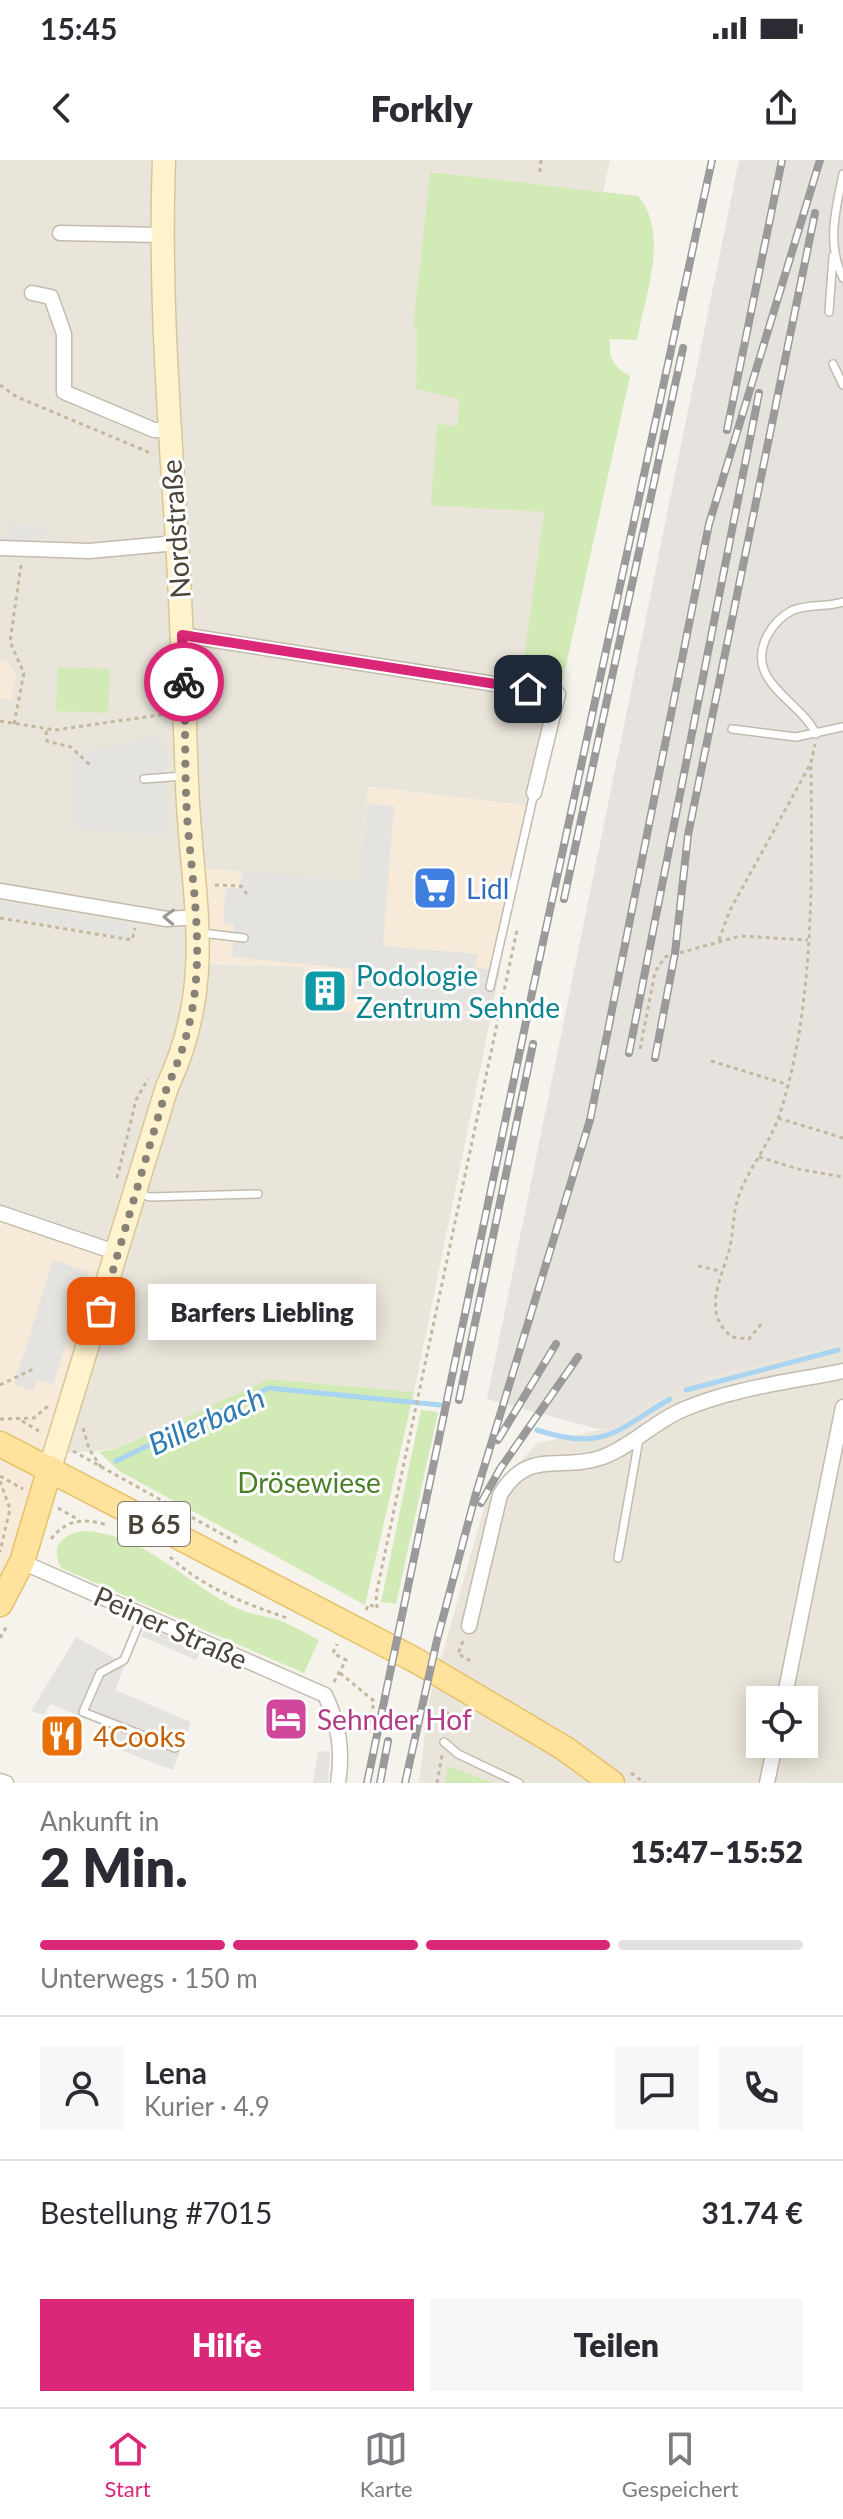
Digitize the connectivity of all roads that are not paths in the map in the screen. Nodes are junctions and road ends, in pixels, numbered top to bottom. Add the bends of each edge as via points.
1 (164, 160) edge
2 (843, 174) edge
3 (60, 233) dead end
4 (161, 235) junction
5 (834, 253) junction
6 (843, 278) edge
7 (32, 293) dead end
8 (829, 312) dead end
9 (833, 364) dead end
10 (843, 385) edge
11 (162, 430) junction
12 (177, 543) junction
13 (0, 548) edge
14 (843, 602) edge
15 (182, 635) junction
16 (843, 727) edge
17 (732, 729) dead end
18 (816, 734) junction
19 (186, 776) junction
20 (144, 779) dead end
21 (534, 793) joint
22 (0, 891) edge
23 (199, 925) junction
24 (244, 938) dead end
25 (490, 987) dead end
26 (126, 1188) junction
27 (258, 1194) dead end
28 (1, 1217) edge
29 (118, 1253) junction
30 (843, 1371) edge
31 (843, 1407) edge
32 (639, 1439) junction
33 (0, 1444) edge
34 (50, 1468) junction
35 (11, 1557) edge
36 (618, 1558) dead end
37 (0, 1604) edge
38 (143, 1614) junction
39 (469, 1626) dead end
40 (787, 1686) edge
41 (444, 1742) road end
42 (175, 1748) dead end
43 (772, 1758) edge
44 (0, 1781) edge
45 (6, 1783) edge
46 (338, 1783) edge
47 (519, 1783) edge
48 (612, 1783) edge
49 (767, 1783) edge

1 - 4 main road, Nordstraße
2 - 5 lane
3 - 4 street
4 - 11 main road, Nordstraße
5 - 6 lane
5 - 8 lane
7 - 11 street, Nordstraße via 51,297 64,334 64,392
9 - 10 lane
11 - 12 main road, Nordstraße
12 - 13 street via 89,551
12 - 15 main road, Nordstraße
14 - 18 lane via 795,610 773,625 762,647 769,683 809,719
15 - 19 main road, Nordstraße
15 - 21 street via 558,694
16 - 18 lane
17 - 18 lane via 776,736
19 - 20 lane
19 - 23 main road, Nordstraße
21 - 25 lane
23 -> 22 street
23 - 24 lane
23 - 26 main road, Nordstraße via 195,1002 186,1041
26 - 27 lane via 150,1197
26 - 29 main road, Nordstraße
28 - 29 street
29 - 34 main road, Nordstraße
30 - 32 street via 680,1410
31 - 40 street
32 - 36 lane
32 - 39 street via 603,1456 546,1462 510,1479 500,1495
33 - 34 main road, B 65
34 - 35 main road
34 - 48 main road, B 65 via 415,1660 564,1748
35 - 37 main road
35 - 38 street, Peiner Straße
38 - 42 lane via 124,1660 100,1673 83,1712
38 - 46 street, Peiner Straße via 325,1695 337,1720
41 - 47 lane
43 - 49 street
44 - 45 street

